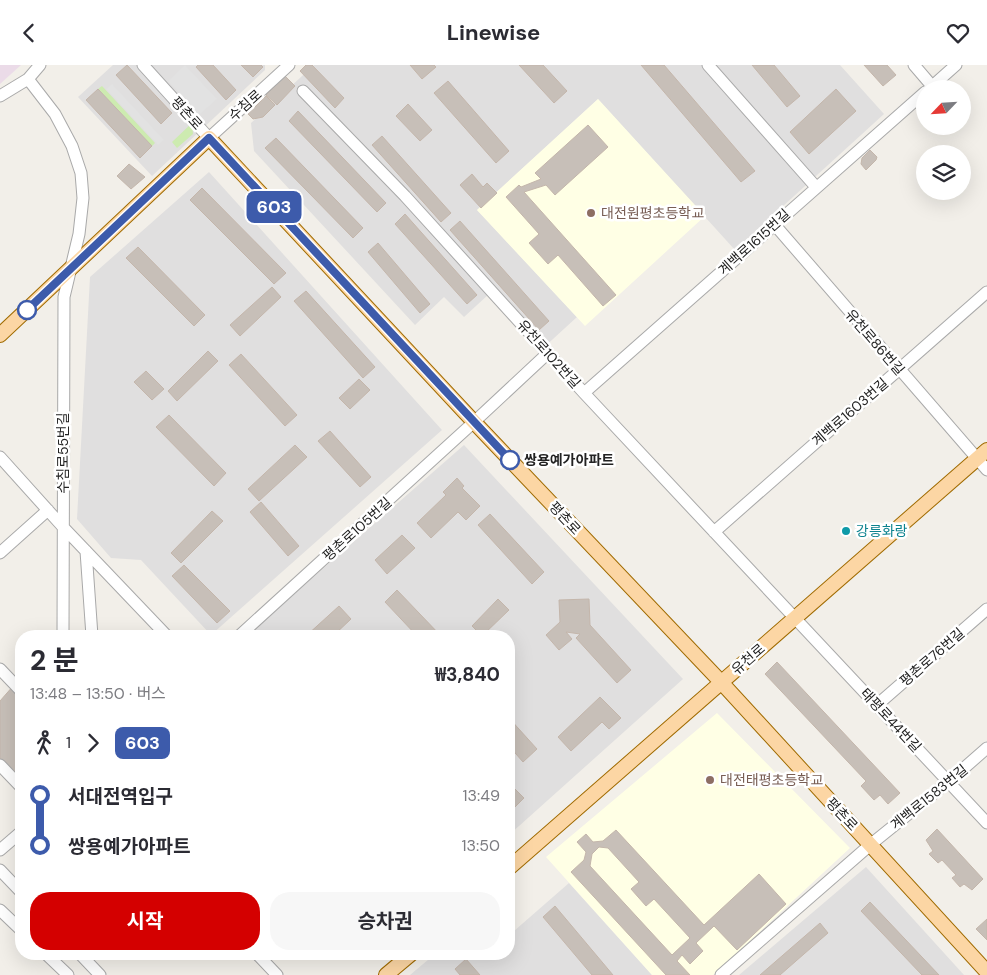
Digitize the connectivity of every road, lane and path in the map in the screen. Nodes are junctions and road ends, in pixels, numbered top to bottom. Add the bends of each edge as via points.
1 (40, 65) edge
2 (143, 65) edge
3 (708, 65) edge
4 (914, 65) edge
5 (956, 65) edge
6 (281, 67) edge
7 (28, 79) junction
8 (923, 80) edge
9 (939, 80) edge
10 (303, 91) dead end
11 (0, 96) edge
12 (916, 100) edge
13 (209, 138) junction
14 (816, 187) junction
15 (774, 224) junction
16 (70, 269) junction
17 (987, 292) edge
18 (0, 335) edge
19 (548, 353) junction
20 (899, 369) junction
21 (584, 393) junction
22 (474, 422) junction
23 (982, 454) edge
24 (0, 457) edge
25 (987, 470) edge
26 (48, 510) junction
27 (63, 527) junction
28 (714, 532) junction
29 (86, 551) junction
30 (0, 553) edge
31 (987, 609) edge
32 (794, 618) junction
33 (63, 630) edge
34 (93, 630) edge
35 (161, 630) edge
36 (246, 630) edge
37 (0, 669) edge
38 (720, 682) junction
39 (15, 685) edge
40 (877, 705) junction
41 (987, 748) edge
42 (0, 765) edge
43 (15, 781) edge
44 (948, 782) junction
45 (987, 823) edge
46 (15, 837) edge
47 (870, 845) junction
48 (0, 850) edge
49 (515, 864) edge
50 (0, 870) edge
51 (15, 886) edge
52 (0, 910) edge
53 (15, 924) edge
54 (52, 960) edge
55 (86, 960) edge
56 (263, 960) edge
57 (404, 960) edge
58 (982, 970) edge
59 (68, 975) edge
60 (100, 975) edge
61 (277, 975) edge
62 (386, 975) edge
63 (721, 975) edge

1 - 7 street
2 - 13 street, 평촌로
3 - 14 street
4 - 8 street
5 - 9 street, 계백로1615번길
6 - 13 street, 수침로
7 - 11 street
7 - 16 street via 55,114 72,146 81,173 83,198 79,234
10 - 19 street, 유천로102번길 via 405,196
12 - 14 street, 계백로1615번길
13 - 16 main road, 수침로
13 - 22 main road, 평촌로
14 - 15 street, 계백로1615번길
15 - 20 street, 유천로86번길
15 - 21 street, 계백로1615번길
16 - 18 main road, 수침로
16 - 27 street, 수침로55번길 via 64,297
17 - 20 street, 계백로1603번길
19 - 21 street, 유천로102번길
19 - 22 street, 평촌로105번길
20 - 23 street, 유천로86번길
20 - 28 street, 계백로1603번길
21 - 28 street, 유천로102번길
22 - 36 street, 평촌로105번길
22 - 38 main road, 평촌로
23 - 25 street, 유천로86번길
23 - 32 main road, 유천로
24 - 26 street
26 - 27 street
26 - 30 street
27 - 29 street
27 - 33 street, 수침로55번길
28 - 32 street, 유천로102번길
29 - 34 street
29 - 35 street
31 - 40 street, 평촌로76번길
32 - 38 main road, 유천로
32 - 40 street, 태평로44번길
37 - 39 street
38 - 47 main road, 평촌로
38 - 49 main road, 유천로
40 - 44 street, 태평로44번길
41 - 44 street, 계백로1583번길
42 - 43 street
44 - 45 street, 태평로44번길
44 - 47 street, 계백로1583번길
46 - 48 street
47 - 58 main road, 평촌로
47 - 63 street, 계백로1583번길
50 - 51 street
52 - 53 street
54 - 59 street
55 - 60 street
56 - 61 street
57 - 62 main road

